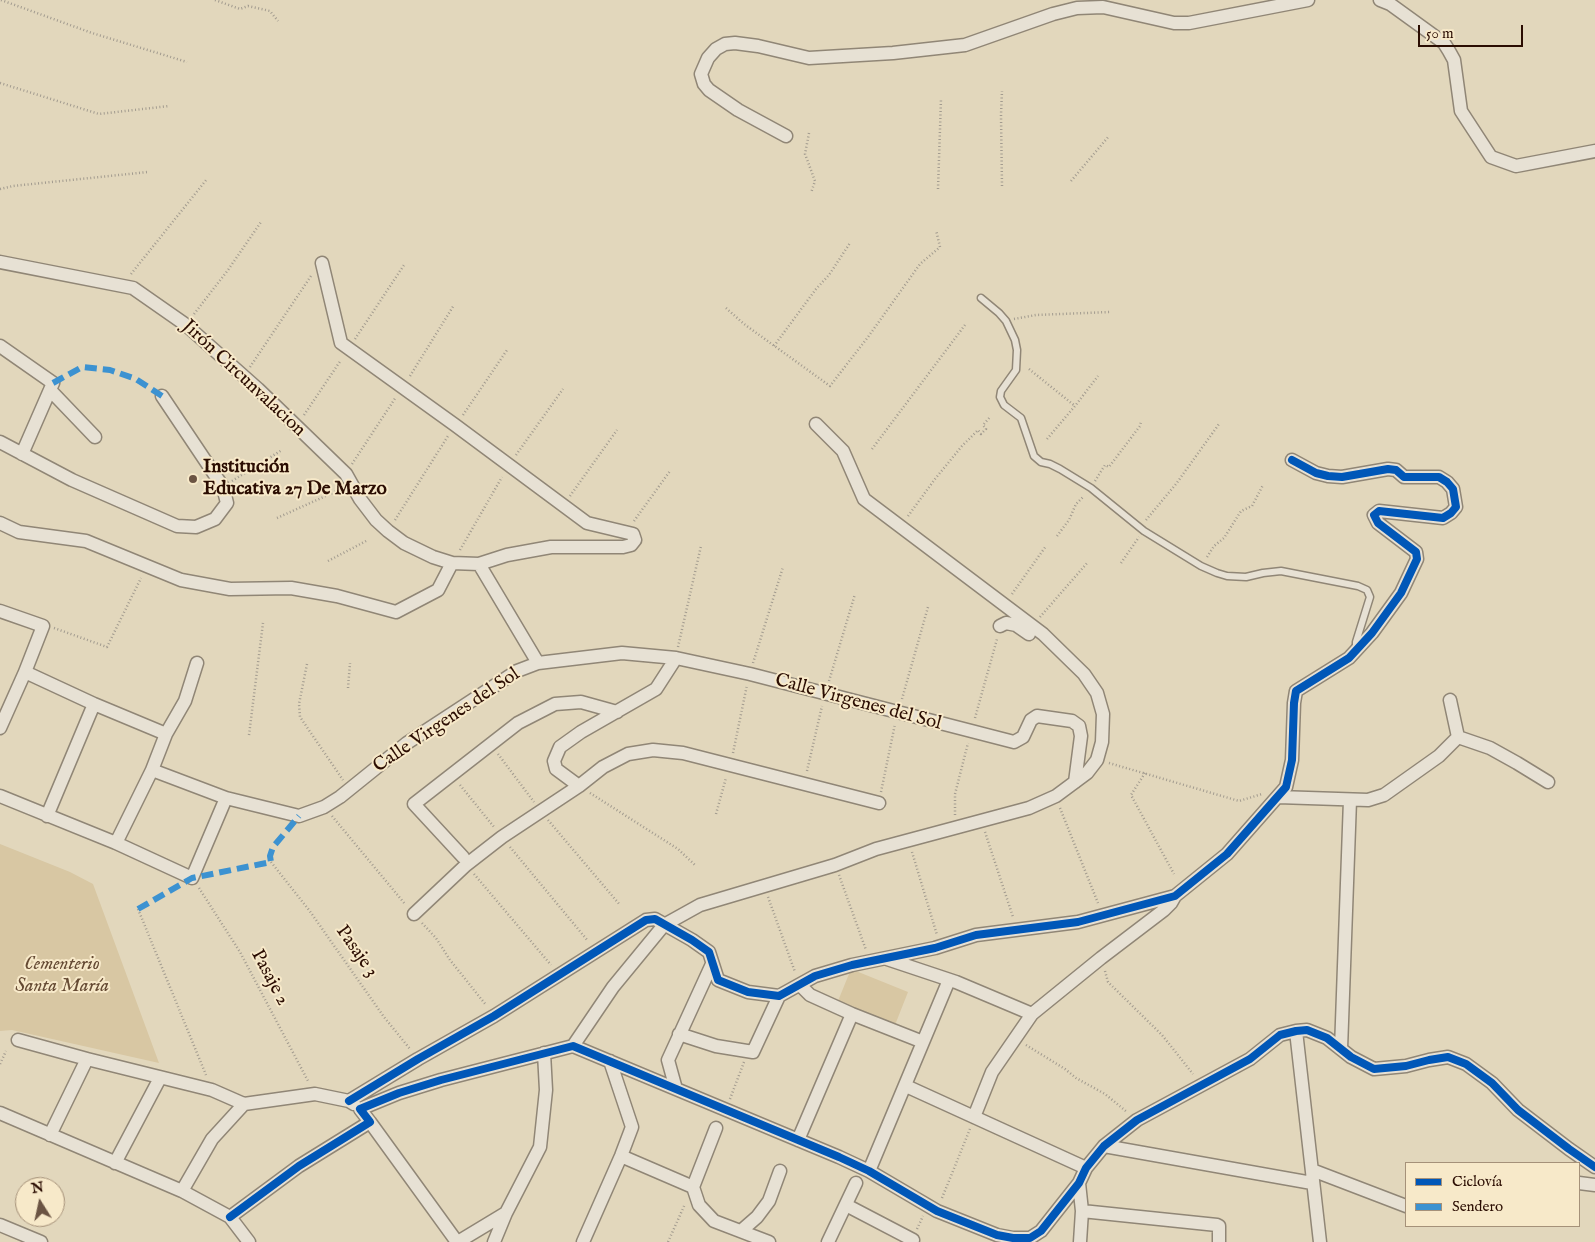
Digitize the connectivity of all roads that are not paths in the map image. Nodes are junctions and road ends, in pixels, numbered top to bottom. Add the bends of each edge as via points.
1 (1308, 0) edge
2 (1380, 0) edge
3 (786, 136) dead end
4 (1595, 151) edge
5 (0, 262) edge
6 (322, 263) dead end
7 (981, 298) dead end
8 (0, 346) edge
9 (50, 390) junction
10 (162, 396) dead end
11 (816, 424) dead end
12 (96, 438) dead end
13 (0, 442) edge
14 (22, 454) junction
15 (1292, 460) dead end
16 (0, 523) edge
17 (452, 563) junction
18 (479, 564) junction
19 (0, 611) edge
20 (1000, 626) dead end
21 (1043, 634) junction
22 (1357, 649) junction
23 (676, 658) junction
24 (197, 663) dead end
25 (538, 663) junction
26 (25, 672) junction
27 (1450, 700) dead end
28 (94, 704) junction
29 (617, 712) junction
30 (0, 728) edge
31 (166, 734) junction
32 (1458, 737) junction
33 (152, 770) junction
34 (1075, 782) junction
35 (1548, 782) dead end
36 (579, 786) junction
37 (0, 796) edge
38 (1278, 797) junction
39 (226, 798) junction
40 (1350, 800) junction
41 (879, 804) dead end
42 (47, 816) junction
43 (116, 843) junction
44 (464, 861) junction
45 (1175, 896) junction
46 (414, 914) dead end
47 (664, 925) junction
48 (887, 959) junction
49 (712, 964) junction
50 (949, 980) junction
51 (800, 985) junction
52 (779, 996) junction
53 (852, 1014) junction
54 (1032, 1014) junction
55 (1296, 1031) junction
56 (679, 1034) junction
57 (18, 1040) dead end
58 (924, 1042) junction
59 (573, 1046) junction
60 (1340, 1049) junction
61 (544, 1053) junction
62 (87, 1059) junction
63 (610, 1061) junction
64 (160, 1078) junction
65 (906, 1086) junction
66 (676, 1089) junction
67 (349, 1101) junction
68 (244, 1104) junction
69 (360, 1109) junction
70 (0, 1112) edge
71 (974, 1118) junction
72 (370, 1122) junction
73 (716, 1128) dead end
74 (50, 1135) junction
75 (798, 1140) junction
76 (1104, 1146) junction
77 (621, 1156) junction
78 (115, 1163) junction
79 (1595, 1167) edge
80 (1086, 1168) junction
81 (780, 1171) dead end
82 (869, 1171) junction
83 (1312, 1177) junction
84 (856, 1183) dead end
85 (1079, 1183) junction
86 (1580, 1183) edge
87 (1595, 1185) edge
88 (693, 1187) junction
89 (182, 1192) junction
90 (846, 1205) junction
91 (1405, 1206) edge
92 (1082, 1211) junction
93 (506, 1213) junction
94 (230, 1217) junction
95 (0, 1225) edge
96 (741, 1231) junction
97 (913, 1240) road end
98 (41, 1242) edge
99 (249, 1242) edge
100 (458, 1242) edge
101 (494, 1242) edge
102 (582, 1242) edge
103 (769, 1242) edge
104 (828, 1242) edge
105 (1080, 1242) edge
106 (1219, 1242) edge
107 (1320, 1242) edge

1 - 3 street via 1189,23 1174,23 1103,7 1077,8 965,45 893,53 809,58 735,43 716,49 708,58 702,74 708,90
2 - 4 street via 1444,43 1454,60 1461,111 1491,157 1516,166
5 - 17 street, Jirón Circunvalacion via 133,288 186,325 244,376 346,474 360,499 388,531 404,543
6 - 18 street, Jirón Circunvalacion via 341,343 587,524 633,534 635,540 623,547 551,547
7 - 22 lane via 1006,321 1015,340 1016,370 1001,391 1000,398 1021,418 1034,456 1091,488 1142,529 1202,566 1227,576 1246,577 1281,571 1368,590 1370,596 1356,642
8 - 9 street via 53,383
9 - 12 street
9 - 14 street
10 - 14 street via 222,487 227,503 215,519 196,527 177,526 72,480
11 - 21 street via 843,451 864,499
13 - 14 street
15 - 22 street via 1328,476 1342,477 1388,469 1396,470 1404,477 1440,477 1453,490 1456,507 1443,518 1378,511 1374,515 1378,524 1416,552 1418,558 1401,593
16 - 17 street via 19,532 86,541 181,580 230,589 291,588 396,612 438,590
17 - 18 street, Jirón Circunvalacion
18 - 25 street
19 - 26 street via 43,626
20 - 21 street via 1006,623 1016,625 1032,636
21 - 34 street via 1084,674 1097,693 1103,714 1098,760
22 - 38 street via 1296,691 1292,760 1286,787
23 - 25 street, Calle Virgenes del Sol via 622,654
23 - 29 street via 656,689
23 - 34 street, Calle Virgenes del Sol via 1014,742 1023,737 1031,720 1037,716 1072,721 1079,726 1082,736
24 - 31 street via 185,701
25 - 39 street, Calle Virgenes del Sol via 517,670 407,742 324,807 299,816
26 - 28 street
26 - 30 street
27 - 32 street
28 - 31 street
28 - 42 street
29 - 36 street via 560,747 554,761 556,769
29 - 44 street via 582,702 555,704 518,722 414,804
31 - 33 street
32 - 35 street via 1490,748
32 - 40 street via 1438,756 1384,795 1368,800
33 - 39 street, Calle Virgenes del Sol
33 - 43 street
34 - 47 street via 1056,796 1029,808 876,849 835,865 700,905
36 - 41 street via 603,767 628,754 653,750 683,753
36 - 44 street
37 - 42 street
38 - 40 street
38 - 45 street via 1227,854
39 - 43 street via 192,878
40 - 60 street
42 - 43 street
44 - 46 street
45 - 48 street via 1078,922 976,935
45 - 54 street via 1164,910
47 - 49 street via 709,952
47 - 59 street via 613,987
47 - 67 street via 655,919 646,920 494,1016
48 - 50 street
48 - 51 street via 815,976
49 - 52 street via 718,980 748,992
49 - 56 street
50 - 54 street
50 - 58 street
51 - 52 street
51 - 53 street via 810,995
52 - 56 street via 753,1052 716,1046
53 - 58 street
53 - 75 street
54 - 71 street via 992,1072
55 - 60 street via 1307,1030 1327,1038
55 - 76 street via 1280,1035 1224,1075 1137,1120
55 - 83 street
56 - 66 street via 668,1060
57 - 62 street
58 - 65 street
59 - 61 street
59 - 63 street
60 - 79 street via 1374,1069 1448,1057 1466,1064 1492,1083 1518,1110
61 - 69 street via 408,1090
61 - 93 street via 546,1090 540,1147
62 - 64 street
62 - 74 street
63 - 66 street
63 - 77 street via 632,1127
64 - 68 street via 212,1090
64 - 78 street
65 - 71 street
65 - 82 street
66 - 75 street
67 - 68 street via 315,1094
67 - 69 street
68 - 89 street via 212,1139
69 - 72 street
70 - 74 street
71 - 80 street
72 - 94 street via 298,1166
72 - 100 street
73 - 88 street
74 - 78 street
75 - 82 street
76 - 80 street
76 - 83 street
77 - 88 street
77 - 102 street
78 - 89 street
80 - 85 street
81 - 96 street via 769,1200
82 - 85 street via 932,1208 1013,1238 1030,1238 1041,1231
83 - 91 street
83 - 107 street
84 - 90 street
85 - 92 street
86 - 87 street
88 - 96 street via 699,1205 714,1221
89 - 94 street
90 - 97 street
90 - 104 street
92 - 105 street
92 - 106 street via 1217,1225
93 - 100 street
93 - 101 street
94 - 99 street
95 - 98 street
96 - 103 street

